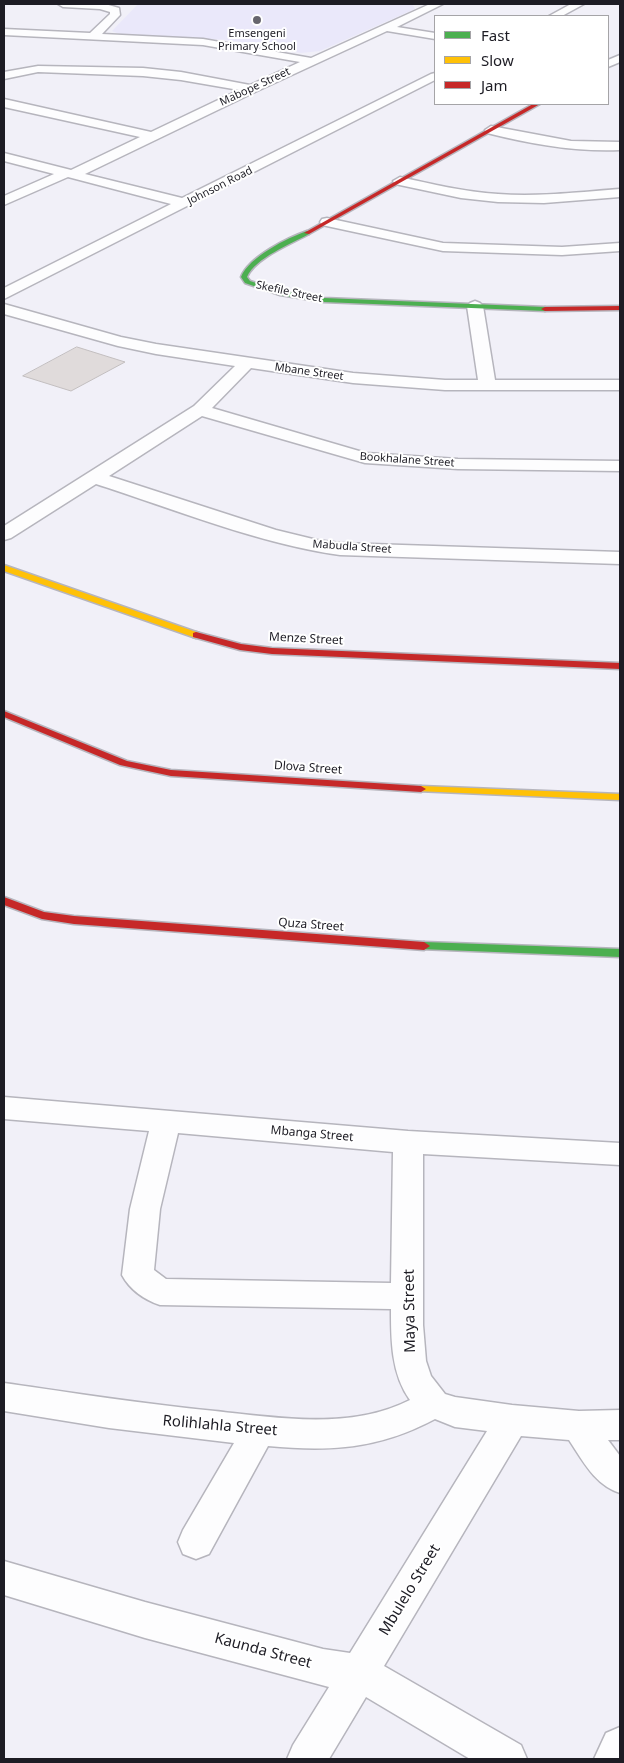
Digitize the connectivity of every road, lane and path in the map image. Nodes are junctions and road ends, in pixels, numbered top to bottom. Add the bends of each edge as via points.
1 (63, 4) edge
2 (438, 4) edge
3 (579, 4) edge
4 (556, 15) edge
5 (386, 28) junction
6 (4, 32) edge
7 (93, 36) junction
8 (434, 36) edge
9 (311, 61) junction
10 (4, 75) edge
11 (434, 77) edge
12 (251, 89) junction
13 (4, 103) edge
14 (535, 105) edge
15 (491, 130) junction
16 (152, 136) junction
17 (620, 146) edge
18 (4, 158) edge
19 (70, 173) junction
20 (400, 181) junction
21 (620, 193) edge
22 (4, 201) edge
23 (184, 203) junction
24 (327, 222) junction
25 (620, 247) edge
26 (4, 294) edge
27 (475, 306) junction
28 (620, 308) edge
29 (4, 309) edge
30 (247, 363) junction
31 (620, 384) edge
32 (487, 385) junction
33 (200, 410) junction
34 (620, 466) edge
35 (95, 477) junction
36 (4, 534) edge
37 (620, 558) edge
38 (4, 568) edge
39 (620, 666) edge
40 (4, 714) edge
41 (620, 797) edge
42 (4, 901) edge
43 (620, 952) edge
44 (4, 1108) edge
45 (166, 1122) junction
46 (408, 1142) junction
47 (620, 1154) edge
48 (408, 1296) junction
49 (4, 1397) edge
50 (433, 1404) junction
51 (512, 1420) junction
52 (620, 1425) edge
53 (579, 1426) junction
54 (259, 1431) junction
55 (620, 1478) edge
56 (196, 1542) dead end
57 (4, 1578) edge
58 (360, 1673) junction
59 (620, 1747) edge
60 (307, 1759) edge
61 (507, 1759) edge
62 (614, 1759) edge

1 - 7 street via 115,10 115,14
2 - 5 street, Mabope Street
3 - 4 street
5 - 8 street
5 - 9 street, Mabope Street
6 - 7 street
7 - 9 street via 222,44
9 - 12 street, Mabope Street
10 - 12 street via 38,69 143,72
11 - 23 street, Johnson Road
12 - 16 street, Mabope Street
13 - 16 street
14 - 15 street, Skefile Street
15 - 17 street via 565,144
15 - 20 street, Skefile Street
16 - 19 street, Mabope Street
18 - 19 street
19 - 22 street, Mabope Street
19 - 23 street
20 - 21 street via 498,198 548,199
20 - 24 street, Skefile Street
23 - 26 street, Johnson Road
24 - 25 street via 443,246 562,251
24 - 27 street, Skefile Street via 252,264 243,275 244,280 261,288 310,299
27 - 28 street, Skefile Street via 578,310
27 - 32 street
29 - 30 street, Mbane Street via 118,341
30 - 32 street, Mbane Street via 392,382
30 - 33 street
31 - 32 street, Mbane Street
33 - 34 street, Bookhalane Street via 365,458 458,464
33 - 35 street
35 - 36 street
35 - 37 street, Mabudla Street via 317,546
38 - 39 street, Menze Street via 196,635 240,647
40 - 41 street, Dlova Street via 124,763 171,773 411,789
42 - 43 street, Quza Street via 42,915 74,920 402,945
44 - 45 street, Mbanga Street
45 - 46 street, Mbanga Street
45 - 48 street via 146,1209 138,1275 160,1292
46 - 47 street, Mbanga Street
46 - 48 street, Maya Street
48 - 50 street, Maya Street via 410,1361 417,1383
49 - 54 street, Rolihlahla Street via 122,1417
50 - 51 street via 455,1412
50 - 54 street, Rolihlahla Street via 406,1419 374,1429
51 - 53 street
51 - 58 street, Mbulelo Street
52 - 53 street
53 - 55 street via 604,1463
54 - 56 street
57 - 58 street, Kaunda Street via 145,1620 323,1667
58 - 60 street, Mbulelo Street
58 - 61 street, Kaunda Street
59 - 62 street

